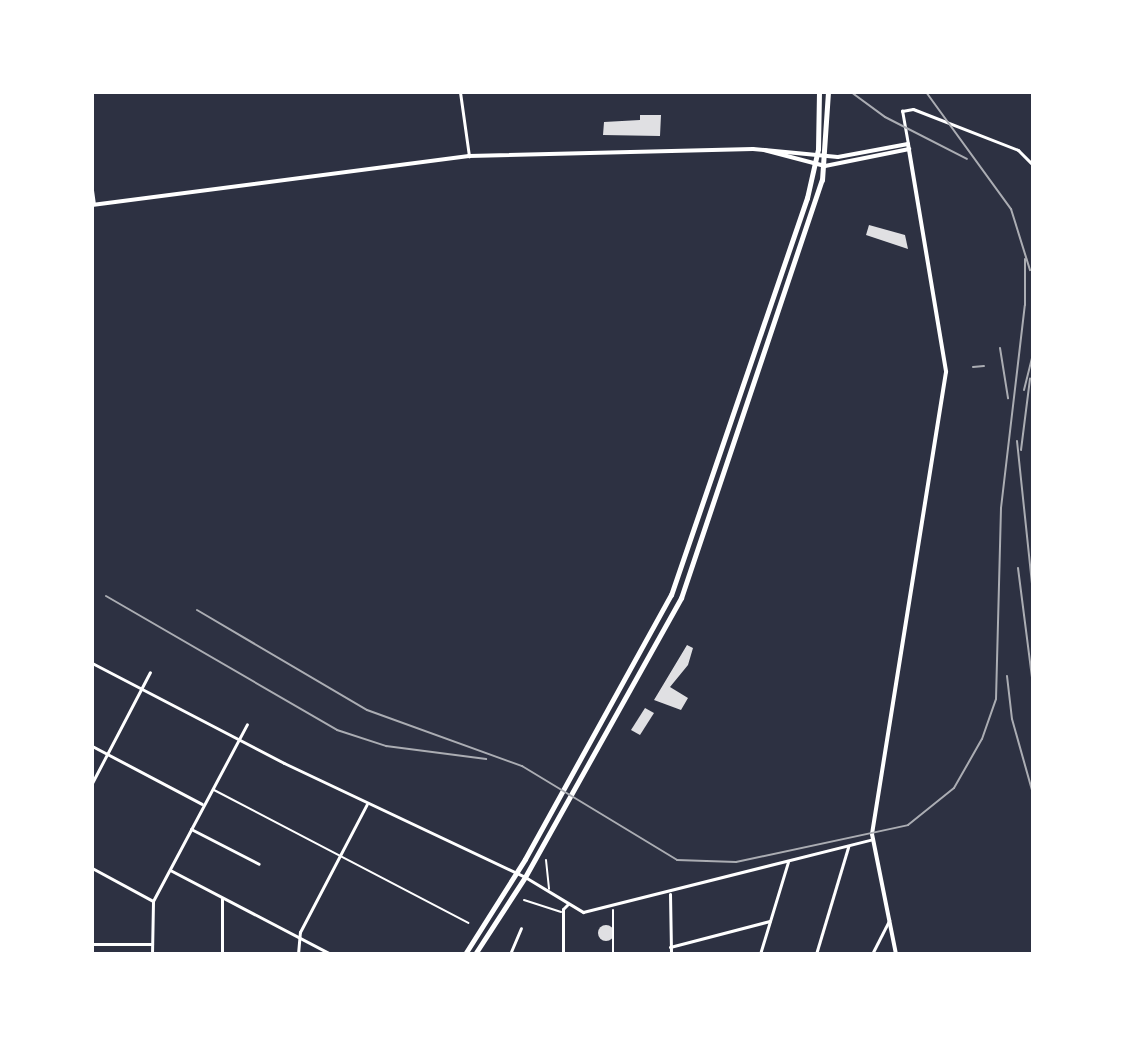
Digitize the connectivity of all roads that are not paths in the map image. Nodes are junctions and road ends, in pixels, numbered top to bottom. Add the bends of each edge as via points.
1 (460, 92) edge
2 (819, 92) edge
3 (828, 92) edge
4 (908, 147) junction
5 (762, 149) junction
6 (469, 156) junction
7 (817, 157) junction
8 (826, 157) junction
9 (815, 165) junction
10 (1033, 165) edge
11 (825, 166) junction
12 (92, 190) edge
13 (93, 204) edge
14 (92, 663) edge
15 (150, 672) dead end
16 (141, 690) junction
17 (247, 724) dead end
18 (238, 740) junction
19 (92, 746) edge
20 (107, 755) junction
21 (92, 783) edge
22 (212, 789) junction
23 (204, 804) junction
24 (367, 804) junction
25 (191, 829) junction
26 (873, 839) junction
27 (848, 846) junction
28 (340, 857) junction
29 (546, 860) dead end
30 (788, 862) junction
31 (259, 864) dead end
32 (92, 868) edge
33 (170, 870) junction
34 (516, 873) junction
35 (525, 877) junction
36 (549, 889) junction
37 (670, 893) junction
38 (222, 897) junction
39 (524, 900) dead end
40 (153, 901) junction
41 (568, 904) junction
42 (563, 912) junction
43 (889, 920) junction
44 (770, 921) junction
45 (468, 923) dead end
46 (521, 928) dead end
47 (298, 937) junction
48 (92, 944) edge
49 (152, 944) junction
50 (670, 947) junction
51 (152, 954) edge
52 (222, 954) edge
53 (298, 954) edge
54 (331, 954) edge
55 (465, 954) edge
56 (475, 954) edge
57 (510, 954) edge
58 (563, 954) edge
59 (671, 954) edge
60 (760, 954) edge
61 (816, 954) edge
62 (872, 954) edge
63 (896, 954) edge

1 - 6 street
2 - 7 main road
3 - 8 main road
4 - 8 street
4 - 10 street via 902,111 941,117 1018,150
4 - 11 street
4 - 26 street via 946,372
5 - 6 street
5 - 7 street
5 - 9 street
6 - 13 street
7 - 8 street
7 - 9 main road
8 - 11 main road
9 - 11 street
9 - 34 main road via 671,595
11 - 35 main road via 681,598
12 - 13 street
14 - 16 street
15 - 16 street
16 - 18 street
16 - 20 street
17 - 18 street
18 - 22 street
18 - 24 street
19 - 20 street
20 - 21 street
20 - 23 street
22 - 23 street
22 - 28 lane
23 - 25 street
24 - 28 street
24 - 34 street
25 - 31 street
25 - 33 street
26 - 27 street
26 - 43 street
27 - 30 street
27 - 61 street
28 - 45 lane
28 - 47 street
29 - 36 lane
30 - 37 street
30 - 44 street
32 - 40 street
33 - 38 street
33 - 40 street
34 - 35 street
34 - 55 main road
35 - 36 street
35 - 56 main road
36 - 41 street
37 - 41 street via 598,911
37 - 50 street
38 - 47 street
38 - 52 street
39 - 42 lane
40 - 49 street
41 - 42 street
42 - 58 street
43 - 62 street
43 - 63 street
44 - 50 street
44 - 60 street
46 - 57 street
47 - 53 street
47 - 54 street
48 - 49 street
49 - 51 street
50 - 59 street

